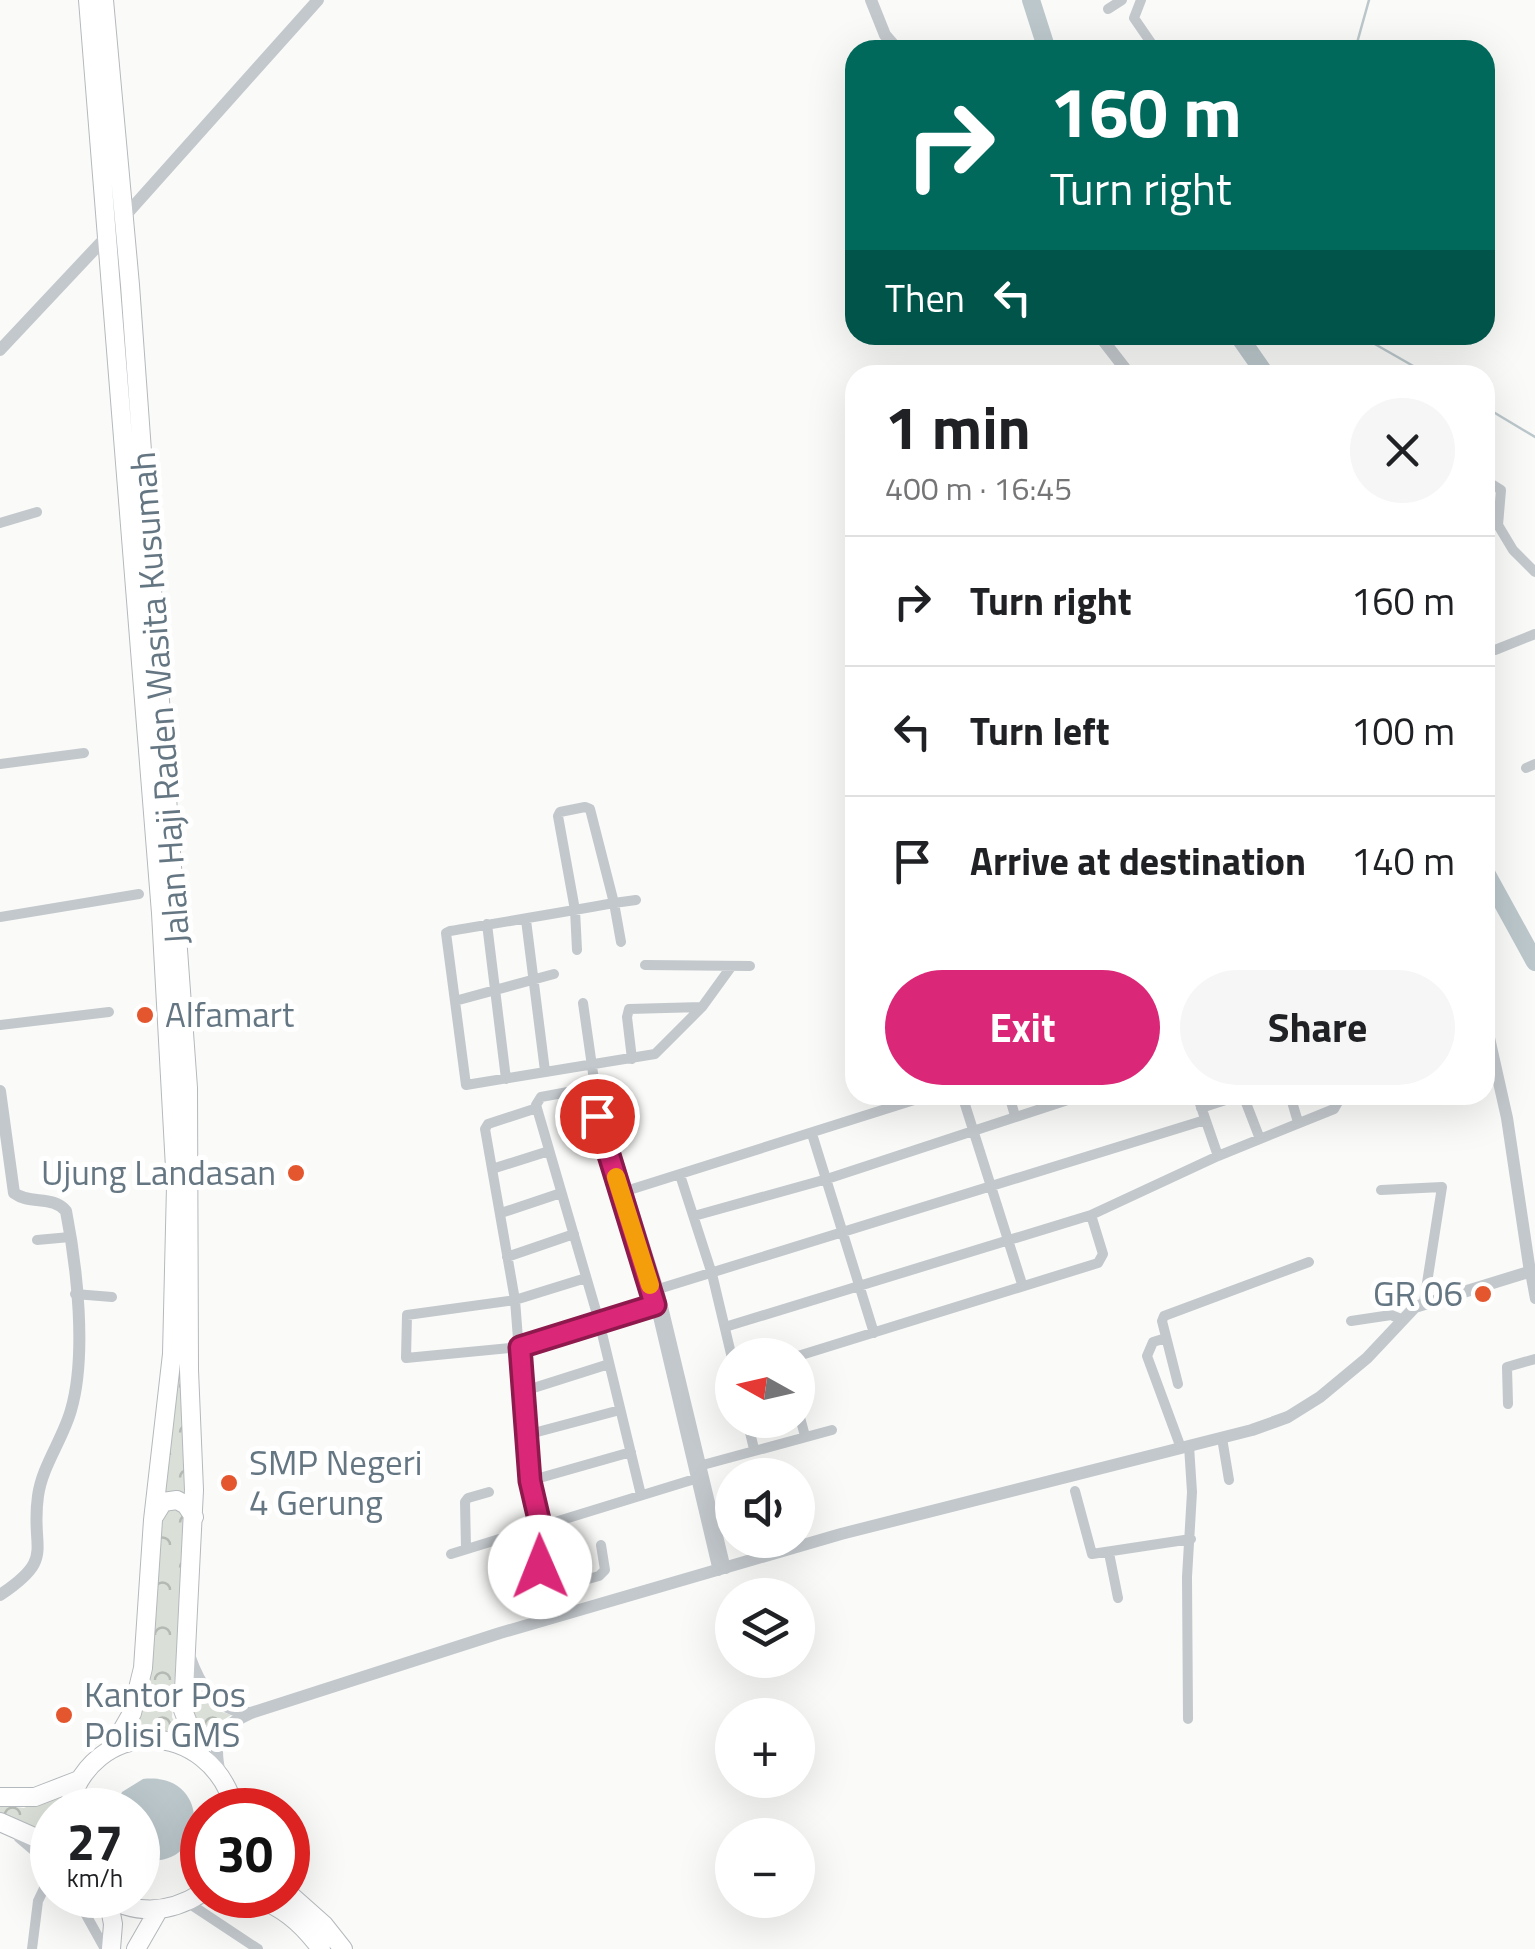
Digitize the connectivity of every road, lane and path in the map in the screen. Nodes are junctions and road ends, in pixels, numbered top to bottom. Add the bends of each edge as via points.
1 (88, 0) edge
2 (104, 0) edge
3 (318, 0) edge
4 (871, 0) edge
5 (1122, 0) edge
6 (1141, 0) edge
7 (1108, 9) dead end
8 (889, 40) edge
9 (1149, 40) edge
10 (124, 216) junction
11 (108, 235) junction
12 (121, 286) junction
13 (1107, 345) edge
14 (0, 350) edge
15 (1122, 365) edge
16 (1495, 486) edge
17 (37, 512) dead end
18 (1498, 518) joint
19 (0, 524) edge
20 (1534, 571) edge
21 (1535, 634) edge
22 (1496, 650) dead end
23 (84, 753) dead end
24 (0, 764) edge
25 (139, 894) dead end
26 (636, 900) dead end
27 (614, 903) junction
28 (575, 910) junction
29 (0, 917) edge
30 (526, 920) junction
31 (487, 924) junction
32 (622, 942) dead end
33 (577, 950) dead end
34 (645, 965) dead end
35 (750, 966) dead end
36 (732, 968) junction
37 (554, 974) dead end
38 (532, 980) junction
39 (494, 990) junction
40 (455, 1001) junction
41 (582, 1003) dead end
42 (702, 1007) junction
43 (109, 1012) dead end
44 (0, 1025) edge
45 (632, 1059) junction
46 (1495, 1065) edge
47 (588, 1066) junction
48 (545, 1071) junction
49 (506, 1078) junction
50 (592, 1088) junction
51 (180, 1089) junction
52 (0, 1091) edge
53 (900, 1105) edge
54 (965, 1105) edge
55 (1012, 1105) edge
56 (1042, 1105) edge
57 (1200, 1105) edge
58 (1221, 1105) edge
59 (1246, 1105) edge
60 (1293, 1105) edge
61 (1336, 1105) edge
62 (537, 1108) junction
63 (1203, 1114) junction
64 (1015, 1116) junction
65 (1298, 1122) junction
66 (973, 1129) junction
67 (812, 1134) junction
68 (1260, 1139) junction
69 (549, 1151) junction
70 (1218, 1156) junction
71 (492, 1169) junction
72 (680, 1175) junction
73 (828, 1179) junction
74 (991, 1188) junction
75 (1382, 1190) dead end
76 (624, 1192) junction
77 (561, 1193) junction
78 (500, 1213) junction
79 (694, 1216) junction
80 (1091, 1216) junction
81 (844, 1232) junction
82 (574, 1234) junction
83 (70, 1237) junction
84 (38, 1240) dead end
85 (1009, 1242) junction
86 (507, 1257) junction
87 (1309, 1262) dead end
88 (1528, 1272) edge
89 (712, 1274) junction
90 (586, 1278) junction
91 (1022, 1284) junction
92 (859, 1285) junction
93 (656, 1291) junction
94 (76, 1294) junction
95 (112, 1296) dead end
96 (1535, 1299) edge
97 (515, 1300) junction
98 (1424, 1302) junction
99 (655, 1305) junction
100 (1401, 1320) junction
101 (599, 1321) junction
102 (1350, 1321) dead end
103 (726, 1327) junction
104 (874, 1333) junction
105 (728, 1338) edge
106 (1166, 1338) junction
107 (520, 1347) junction
108 (815, 1351) edge
109 (1535, 1359) edge
110 (609, 1364) junction
111 (1178, 1384) dead end
112 (524, 1392) junction
113 (1508, 1404) dead end
114 (620, 1410) junction
115 (832, 1430) dead end
116 (815, 1434) edge
117 (526, 1436) junction
118 (751, 1438) edge
119 (798, 1438) edge
120 (1222, 1438) junction
121 (1185, 1447) junction
122 (754, 1449) junction
123 (631, 1452) junction
124 (699, 1472) junction
125 (1229, 1480) dead end
126 (530, 1481) junction
127 (1075, 1491) dead end
128 (489, 1492) dead end
129 (641, 1494) junction
130 (194, 1517) junction
131 (153, 1520) junction
132 (536, 1526) junction
133 (1191, 1539) junction
134 (602, 1545) dead end
135 (466, 1548) junction
136 (1109, 1553) junction
137 (451, 1554) dead end
138 (722, 1570) junction
139 (514, 1578) dead end
140 (545, 1592) junction
141 (0, 1594) edge
142 (1118, 1598) dead end
143 (186, 1646) junction
144 (252, 1713) junction
145 (1188, 1719) dead end
146 (112, 1748) junction
147 (200, 1754) junction
148 (220, 1774) junction
149 (79, 1780) junction
150 (76, 1788) edge
151 (226, 1788) edge
152 (0, 1797) edge
153 (0, 1824) edge
154 (30, 1836) edge
155 (30, 1846) edge
156 (310, 1912) edge
157 (36, 1918) edge
158 (89, 1918) edge
159 (111, 1918) edge
160 (154, 1918) edge
161 (220, 1918) edge
162 (294, 1918) edge
163 (32, 1949) edge
164 (108, 1949) edge
165 (136, 1949) edge
166 (258, 1949) edge
167 (322, 1949) edge
168 (343, 1949) edge

1 - 11 highway, Jalan Haji Raden Wasita Kusumah
2 - 10 highway, Jalan Haji Raden Wasita Kusumah
3 - 10 street
4 - 8 street
5 - 7 street
6 - 9 street via 1134,18
10 - 12 highway, Jalan Haji Raden Wasita Kusumah
11 - 12 highway, Jalan Haji Raden Wasita Kusumah
11 - 14 street
12 - 51 highway, Jalan Haji Raden Wasita Kusumah
13 - 15 street
16 - 18 street via 1501,490
17 - 19 street
18 - 20 street via 1513,550
21 - 22 street
23 - 24 street
25 - 29 street
26 - 27 street
27 - 28 street
27 - 28 street via 599,836 585,807 558,816
27 - 32 street
28 - 30 street
28 - 33 street
30 - 31 street
30 - 38 street
31 - 39 street
31 - 40 street via 448,931
34 - 36 street
35 - 36 street
36 - 42 street
37 - 38 street
38 - 39 street
38 - 48 street
39 - 40 street
39 - 49 street
40 - 49 street via 467,1086
41 - 47 street
42 - 45 street via 658,1052
42 - 45 street via 629,1009
43 - 44 street
45 - 47 street
46 - 88 street
47 - 48 street
47 - 50 street
48 - 49 street
50 - 62 street via 540,1097
50 - 76 street
51 - 130 highway, Jalan Haji Raden Wasita Kusumah
51 - 131 highway, Jalan Haji Raden Wasita Kusumah via 174,1320
52 - 83 street via 12,1190 24,1199 61,1205
53 - 67 street
54 - 66 street
55 - 64 street
56 - 64 street
57 - 63 street
58 - 63 street
59 - 68 street
60 - 65 street
61 - 65 street
62 - 69 street
62 - 71 street via 486,1125
63 - 70 street
63 - 74 street
64 - 66 street
65 - 68 street
66 - 73 street
66 - 74 street
67 - 72 street
67 - 73 street
68 - 70 street
69 - 71 street
69 - 77 street
70 - 80 street
71 - 78 street
72 - 76 street
72 - 79 street
73 - 79 street
73 - 81 street
74 - 81 street
74 - 85 street
75 - 98 street via 1442,1188
76 - 93 street
77 - 78 street
77 - 82 street
78 - 86 street
79 - 89 street
80 - 85 street
80 - 91 street via 1101,1261
81 - 89 street
81 - 92 street
82 - 86 street
82 - 90 street
83 - 84 street
83 - 94 street
85 - 91 street
85 - 92 street
86 - 97 street
87 - 106 street via 1164,1316
88 - 96 street
88 - 98 street
89 - 93 street
89 - 103 street
90 - 97 street
90 - 101 street
91 - 104 street
92 - 103 street
92 - 104 street
93 - 99 street
93 - 124 street
94 - 95 street
94 - 141 street via 75,1396 38,1495 37,1560
97 - 107 street
97 - 107 street via 407,1315 408,1359
98 - 100 street
99 - 101 street
99 - 124 street
100 - 102 street via 1391,1315
100 - 120 street via 1368,1358 1306,1407
101 - 107 street
101 - 110 street
103 - 105 street
104 - 108 street
106 - 111 street
106 - 121 street via 1153,1342 1147,1356
107 - 112 street
109 - 113 street via 1507,1367
110 - 112 street
110 - 114 street
112 - 117 street
114 - 117 street
114 - 123 street
115 - 116 street
117 - 126 street
118 - 122 street
119 - 122 street
120 - 121 street
120 - 125 street
121 - 133 street
121 - 138 street
122 - 124 street
123 - 126 street
123 - 129 street
124 - 129 street
124 - 138 street
126 - 132 street
127 - 136 street via 1089,1552
128 - 135 street via 465,1502
129 - 132 street
130 - 131 highway via 186,1504 169,1500
130 - 143 highway, Jalan Haji Raden Wasita Kusumah
131 - 146 highway, Jalan Haji Raden Wasita Kusumah via 140,1687
132 - 135 street
132 - 140 street
133 - 136 street
133 - 145 street
134 - 140 street via 604,1574
135 - 137 street
136 - 142 street
138 - 144 street
139 - 140 street via 521,1596
143 - 144 street via 211,1697
143 - 147 highway, Jalan Haji Raden Wasita Kusumah via 183,1710
144 - 148 street via 221,1732
146 - 147 highway via 157,1739
146 - 149 highway, Jalan Haji Raden Wasita Kusumah
147 - 148 highway
148 - 151 highway
149 - 150 highway
149 - 152 highway via 35,1797
153 - 154 highway
153 - 155 street
156 - 168 highway
157 - 163 street
158 - 164 street
159 - 164 highway
160 - 165 highway
161 - 166 street
162 - 167 highway

